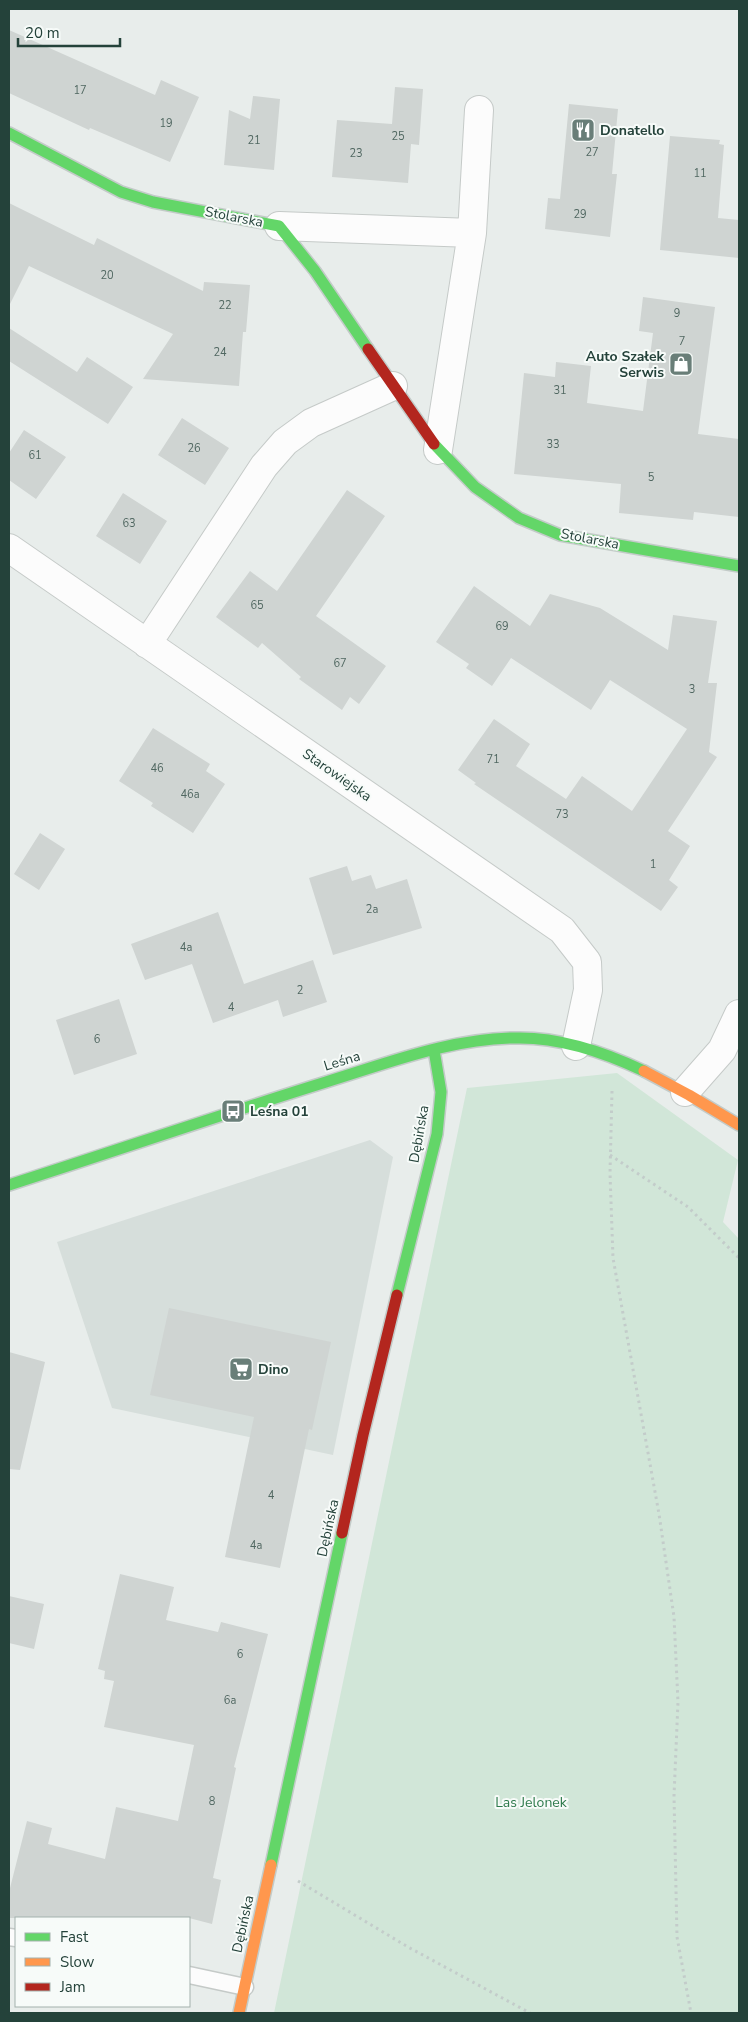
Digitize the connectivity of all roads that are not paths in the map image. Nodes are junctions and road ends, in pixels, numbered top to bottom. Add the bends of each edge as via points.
1 (479, 110) dead end
2 (9, 133) edge
3 (279, 226) junction
4 (472, 233) junction
5 (393, 386) junction
6 (438, 450) junction
7 (9, 548) edge
8 (739, 566) edge
9 (148, 644) junction
10 (739, 1014) edge
11 (576, 1046) junction
12 (434, 1050) junction
13 (685, 1092) junction
14 (739, 1125) edge
15 (9, 1185) edge
16 (190, 1975) edge
17 (245, 1987) junction
18 (239, 2013) edge

1 - 4 street
2 - 3 street, Stolarska via 121,192 153,202
3 - 4 street
3 - 5 street, Stolarska via 316,271
4 - 6 street
5 - 6 street, Stolarska
5 - 9 street via 311,423 285,442 264,466
6 - 8 street, Stolarska via 475,487 518,518 560,535
7 - 9 street, Starowiejska
9 - 11 street, Starowiejska via 562,930 587,962 588,990
10 - 13 street via 722,1050
11 - 12 street, Leśna via 525,1038
11 - 13 street, Leśna via 616,1058
12 - 15 street, Leśna via 316,1084
12 - 17 street, Dębińska via 442,1092 437,1134 363,1435
13 - 14 street, Leśna
16 - 17 lane
17 - 18 street, Dębińska

